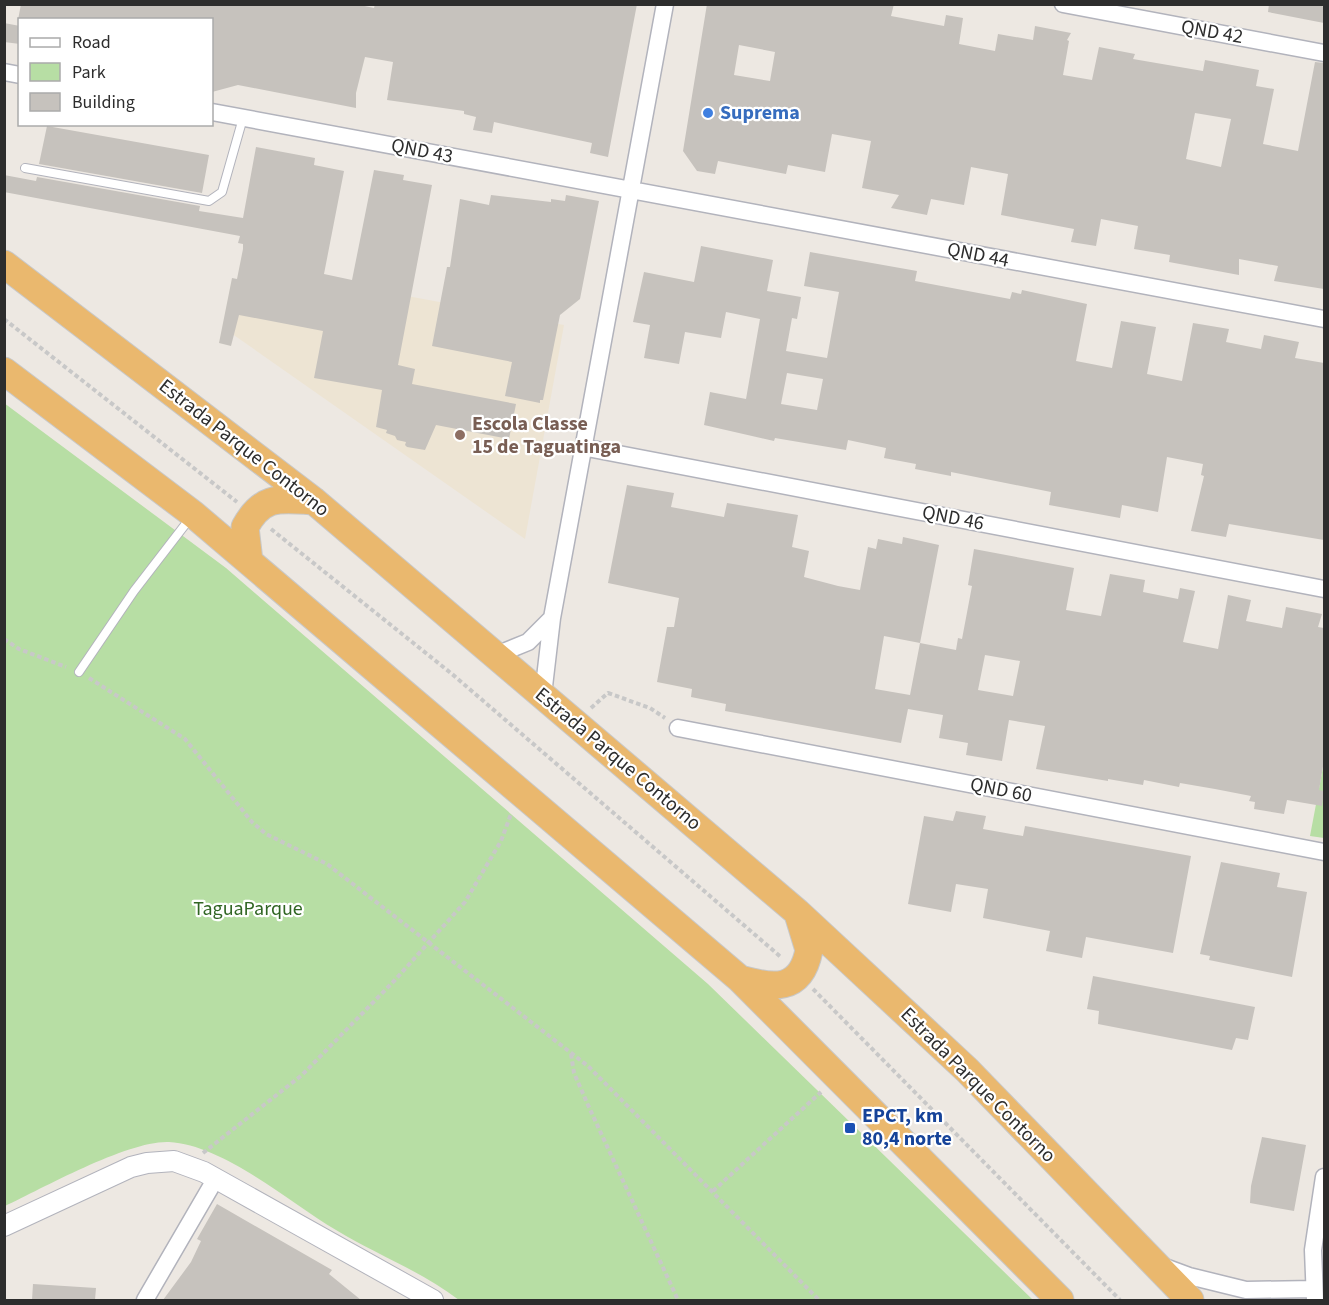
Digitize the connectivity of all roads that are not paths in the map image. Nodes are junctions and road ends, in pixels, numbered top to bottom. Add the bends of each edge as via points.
1 (665, 4) edge
2 (1064, 4) edge
3 (1324, 53) edge
4 (213, 112) edge
5 (243, 118) junction
6 (25, 168) dead end
7 (632, 190) junction
8 (4, 264) edge
9 (1324, 319) edge
10 (4, 371) edge
11 (582, 447) junction
12 (314, 501) junction
13 (193, 514) junction
14 (249, 561) junction
15 (1324, 589) edge
16 (552, 618) junction
17 (496, 655) junction
18 (79, 672) road end
19 (543, 695) junction
20 (678, 728) road end
21 (1324, 852) edge
22 (797, 912) junction
23 (740, 979) junction
24 (1324, 1177) edge
25 (216, 1178) junction
26 (4, 1226) edge
27 (1153, 1263) junction
28 (1314, 1295) edge
29 (145, 1300) edge
30 (433, 1300) edge
31 (1060, 1300) edge
32 (1190, 1300) edge

1 - 7 street
2 - 3 street, QND 42
4 - 5 street, QND 43
5 - 6 lane via 222,192 209,201
5 - 7 street, QND 43
7 - 9 street, QND 44
7 - 11 street
8 - 12 highway, Estrada Parque Contorno
10 - 13 highway
11 - 15 street, QND 46
11 - 16 street
12 - 14 highway via 275,500 253,514 245,527
12 - 17 highway, Estrada Parque Contorno
13 - 14 highway
13 - 18 lane
14 - 23 highway
16 - 17 street via 528,642
16 - 19 street
17 - 19 highway, Estrada Parque Contorno
19 - 22 highway, Estrada Parque Contorno
20 - 21 street, QND 60
22 - 23 highway via 809,950 798,973 776,987
22 - 27 highway, Estrada Parque Contorno via 967,1070
23 - 31 highway
24 - 28 street via 1313,1250
25 - 26 street via 187,1165 162,1161 131,1167
25 - 29 street
25 - 30 street
27 - 28 street via 1246,1290
27 - 32 highway, Estrada Parque Contorno

